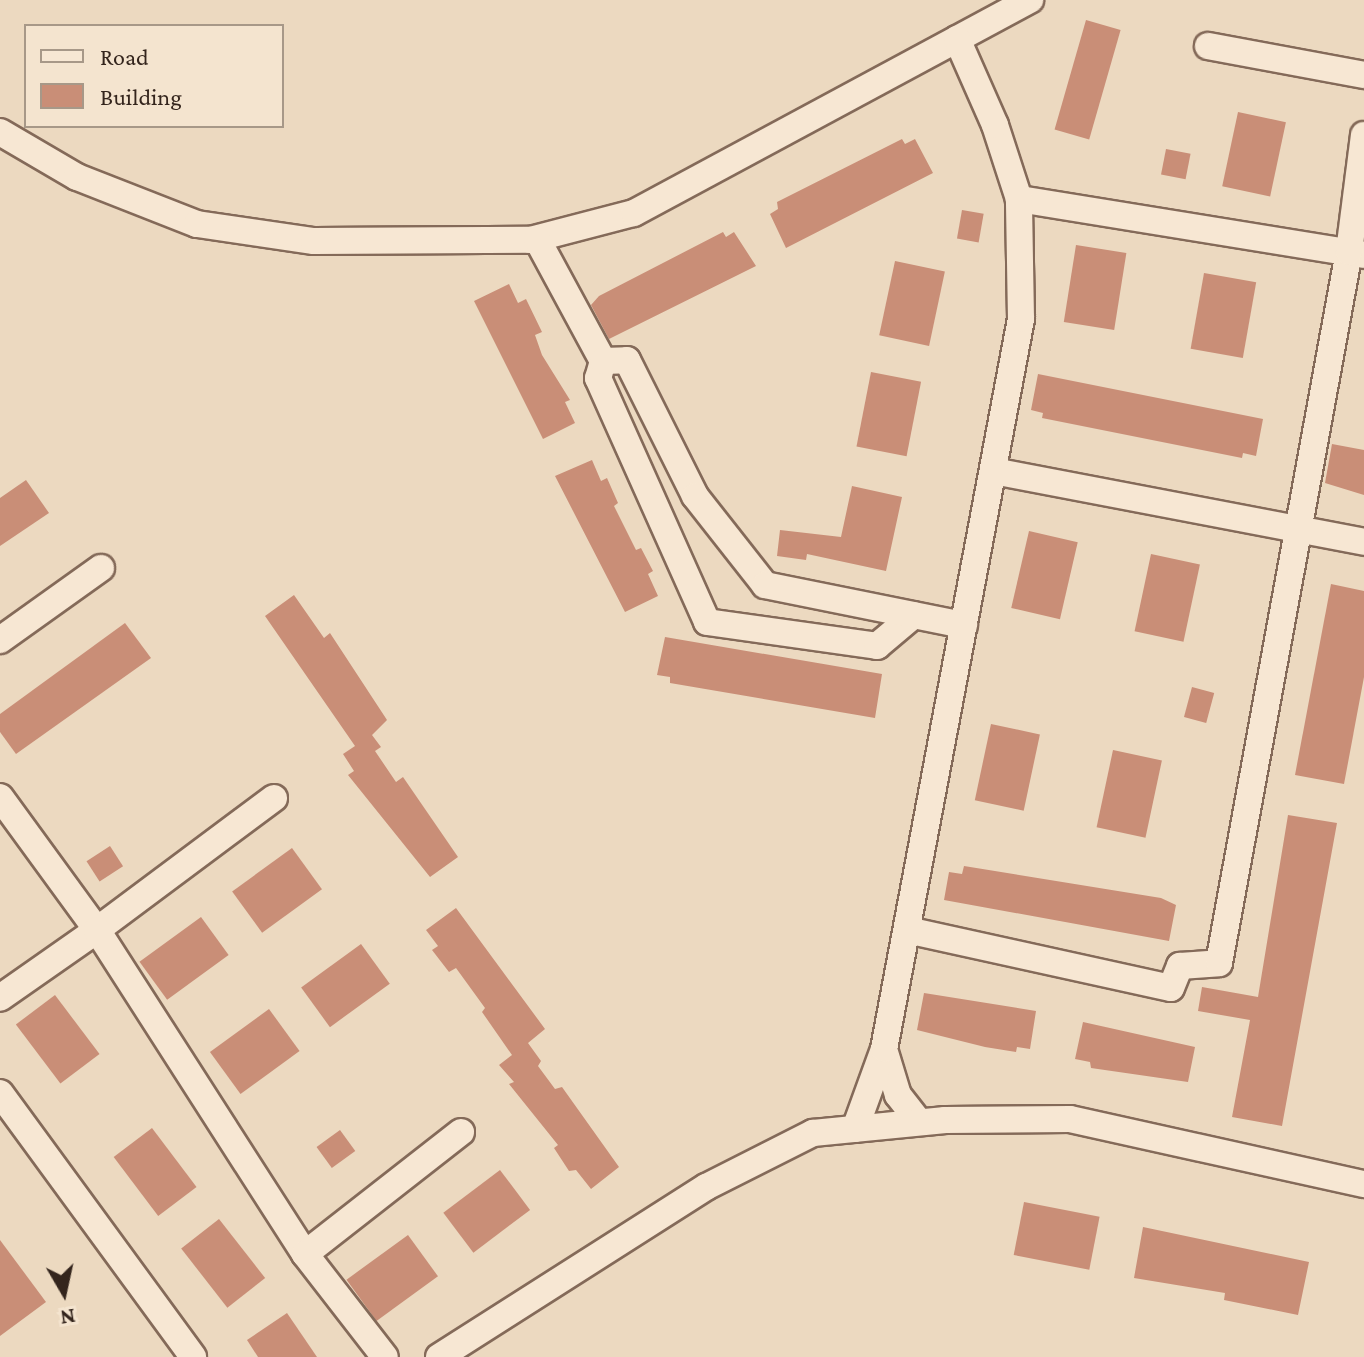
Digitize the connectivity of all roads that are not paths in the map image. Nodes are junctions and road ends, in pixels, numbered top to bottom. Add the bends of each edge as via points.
1 (1030, 0) edge
2 (957, 39) junction
3 (1208, 46) dead end
4 (1364, 75) edge
5 (0, 132) edge
6 (1364, 135) edge
7 (1019, 199) junction
8 (537, 239) junction
9 (1356, 254) edge
10 (603, 361) junction
11 (993, 471) junction
12 (1295, 529) junction
13 (1364, 542) edge
14 (101, 568) dead end
15 (914, 615) junction
16 (964, 625) junction
17 (0, 640) edge
18 (0, 797) edge
19 (274, 798) dead end
20 (97, 930) junction
21 (907, 930) junction
22 (0, 998) edge
23 (884, 1049) junction
24 (0, 1093) edge
25 (919, 1122) junction
26 (855, 1129) junction
27 (461, 1132) dead end
28 (1364, 1184) edge
29 (305, 1254) junction
30 (193, 1357) edge
31 (385, 1357) edge
32 (439, 1357) edge

1 - 2 street
2 - 7 street via 995,125
2 - 8 street via 634,213
3 - 4 street
5 - 8 street via 77,177 197,224 314,241
6 - 9 street
7 - 9 street
7 - 11 street via 1021,319
8 - 10 street
9 - 12 street
10 - 15 street via 627,360 695,496 765,585
10 - 15 street via 598,378 707,622 877,646
11 - 12 street
11 - 16 street
12 - 13 street
12 - 21 street via 1219,963 1180,966 1171,988
14 - 17 street
15 - 16 street
16 - 21 street
18 - 20 street
19 - 20 street
20 - 22 street
20 - 29 street
21 - 23 street
23 - 25 street via 898,1095
23 - 26 street
24 - 30 street
25 - 26 street
25 - 28 street via 1070,1119
26 - 32 street via 813,1133 706,1187
27 - 29 street
29 - 31 street

